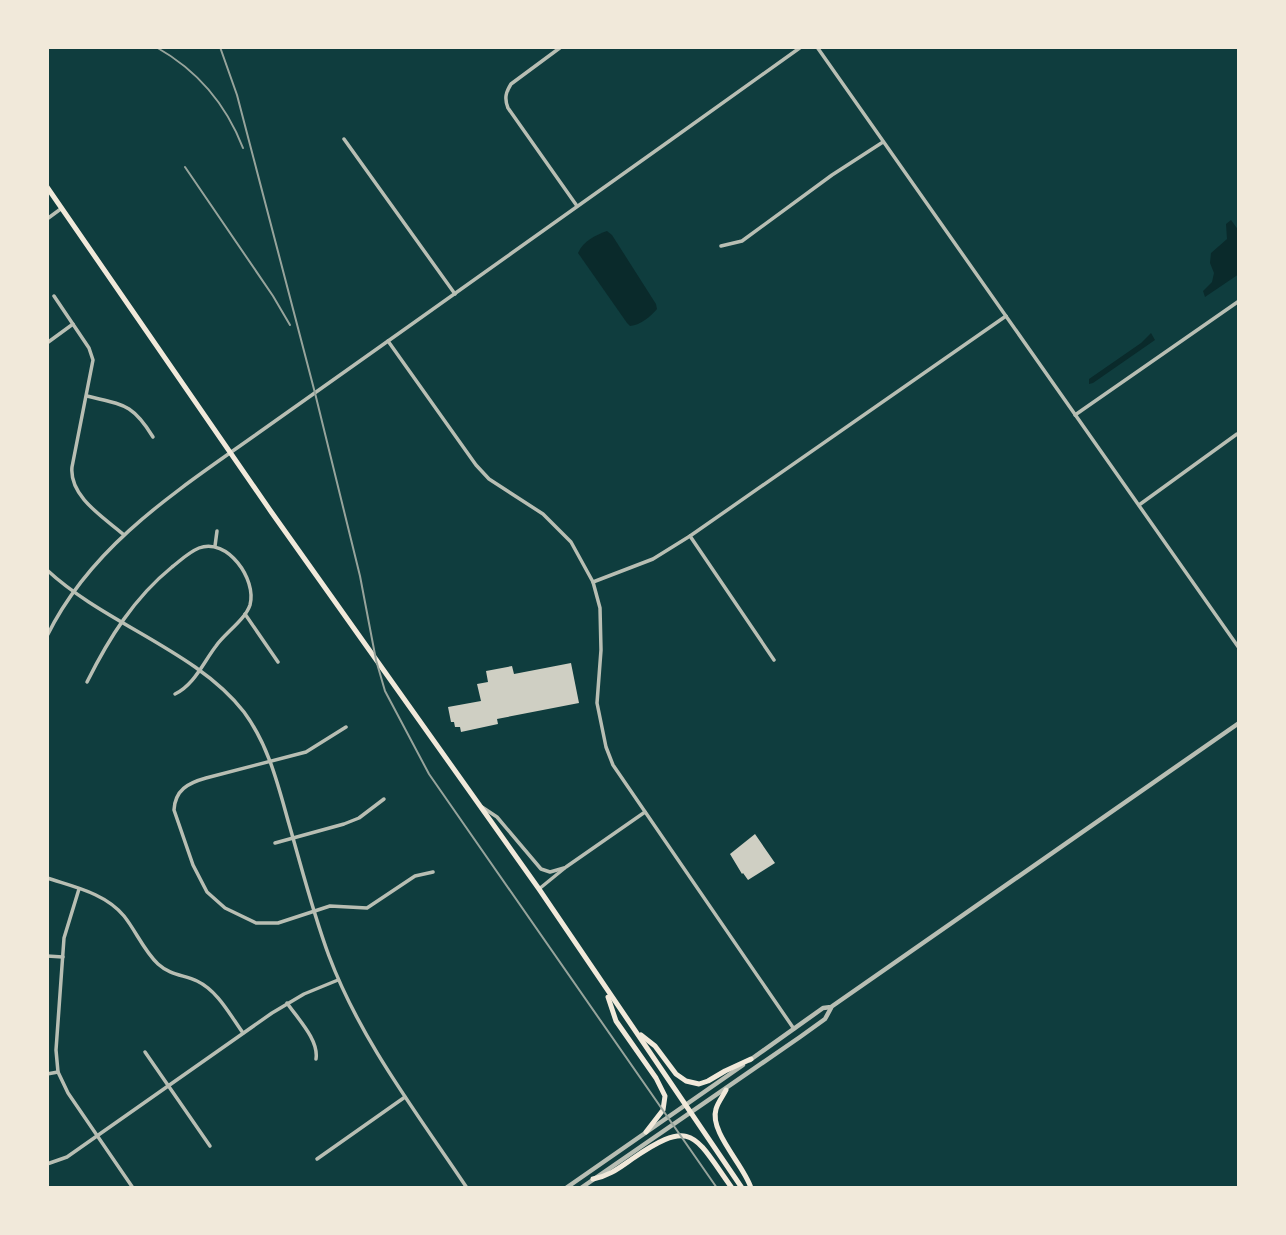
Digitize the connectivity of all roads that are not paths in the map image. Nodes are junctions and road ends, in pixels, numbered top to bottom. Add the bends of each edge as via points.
1 (561, 47) edge
2 (801, 47) edge
3 (817, 48) edge
4 (344, 139) dead end
5 (883, 142) junction
6 (47, 187) edge
7 (577, 206) junction
8 (62, 208) junction
9 (47, 219) edge
10 (721, 246) dead end
11 (455, 294) junction
12 (54, 296) dead end
13 (1239, 301) edge
14 (1006, 316) junction
15 (73, 324) junction
16 (388, 341) junction
17 (47, 343) edge
18 (87, 396) junction
19 (1075, 415) junction
20 (1237, 434) dead end
21 (153, 437) dead end
22 (230, 453) junction
23 (1138, 505) junction
24 (217, 531) dead end
25 (123, 534) junction
26 (690, 536) junction
27 (215, 546) junction
28 (47, 570) edge
29 (593, 582) junction
30 (73, 593) junction
31 (245, 614) junction
32 (120, 622) junction
33 (47, 636) edge
34 (1239, 649) edge
35 (774, 660) dead end
36 (278, 662) dead end
37 (199, 670) junction
38 (87, 682) dead end
39 (175, 694) dead end
40 (1239, 723) edge
41 (346, 727) dead end
42 (271, 761) junction
43 (384, 799) dead end
44 (479, 804) junction
45 (645, 812) junction
46 (293, 838) junction
47 (275, 843) dead end
48 (566, 867) junction
49 (433, 872) dead end
50 (47, 878) edge
51 (79, 889) junction
52 (539, 889) junction
53 (313, 911) junction
54 (47, 956) edge
55 (62, 957) junction
56 (338, 979) junction
57 (606, 990) junction
58 (287, 1003) junction
59 (831, 1007) junction
60 (794, 1029) junction
61 (635, 1030) junction
62 (243, 1033) junction
63 (145, 1052) dead end
64 (316, 1059) dead end
65 (751, 1059) junction
66 (58, 1072) junction
67 (47, 1074) edge
68 (168, 1086) junction
69 (726, 1090) junction
70 (405, 1097) junction
71 (685, 1105) junction
72 (690, 1112) junction
73 (646, 1132) junction
74 (97, 1136) junction
75 (210, 1146) dead end
76 (317, 1158) dead end
77 (47, 1164) edge
78 (593, 1179) junction
79 (133, 1188) edge
80 (467, 1188) edge
81 (565, 1188) edge
82 (581, 1188) edge
83 (732, 1188) edge
84 (742, 1188) edge
85 (751, 1188) edge

1 - 7 street via 511,83 506,101
2 - 7 street
3 - 5 street
4 - 11 street
5 - 10 street via 742,241
5 - 14 street
6 - 8 main road
7 - 11 street
8 - 9 street
8 - 22 main road
11 - 16 street
12 - 15 street
13 - 19 street
14 - 19 street
14 - 26 street
15 - 17 street
15 - 18 street via 93,360
16 - 22 street
16 - 29 street via 476,465 489,479 543,514 571,542
18 - 21 street via 132,409
18 - 25 street via 72,481 78,493
19 - 23 street
20 - 23 street
22 - 25 street
22 - 44 main road
23 - 34 street
24 - 27 street
25 - 30 street
26 - 29 street via 653,559
26 - 35 street
27 - 31 street via 229,554 250,585 251,601
27 - 32 street via 197,548 185,557 150,587
28 - 30 street
29 - 45 street via 600,608 598,716 613,765
30 - 32 street
30 - 33 street
31 - 36 street
31 - 37 street
32 - 37 street
32 - 38 street
37 - 39 street via 186,688
37 - 42 street via 243,712
40 - 59 street
41 - 42 street via 313,749
42 - 46 street
42 - 53 street via 187,785 174,803 175,814 202,884 225,908 261,925
43 - 46 street via 359,818
44 - 48 street via 497,817 537,866 550,872
44 - 52 main road
45 - 48 street
45 - 60 street
46 - 47 street
46 - 53 street
48 - 52 street
49 - 53 street via 415,876 367,908 334,906
50 - 51 street
51 - 55 street
51 - 62 street via 118,910 164,969 208,988
52 - 57 main road
53 - 56 street
54 - 55 street
55 - 66 street
56 - 58 street
56 - 70 street via 370,1043
57 - 61 main road
57 - 73 main road via 616,1021 665,1096 663,1110
58 - 62 street
58 - 64 street via 313,1041
59 - 60 street
59 - 69 street via 824,1019
60 - 65 street
61 - 65 main road via 656,1046 686,1082 708,1081
61 - 71 main road
62 - 68 street
63 - 68 street
65 - 71 street
66 - 67 street
66 - 74 street
68 - 74 street
68 - 75 street
69 - 72 street
69 - 85 main road via 715,1121
70 - 76 street
70 - 80 street
71 - 72 main road
71 - 73 street
72 - 78 street
72 - 84 main road
73 - 81 street
74 - 77 street via 67,1157
74 - 79 street
78 - 82 street
78 - 83 main road via 606,1177 680,1134 701,1145

